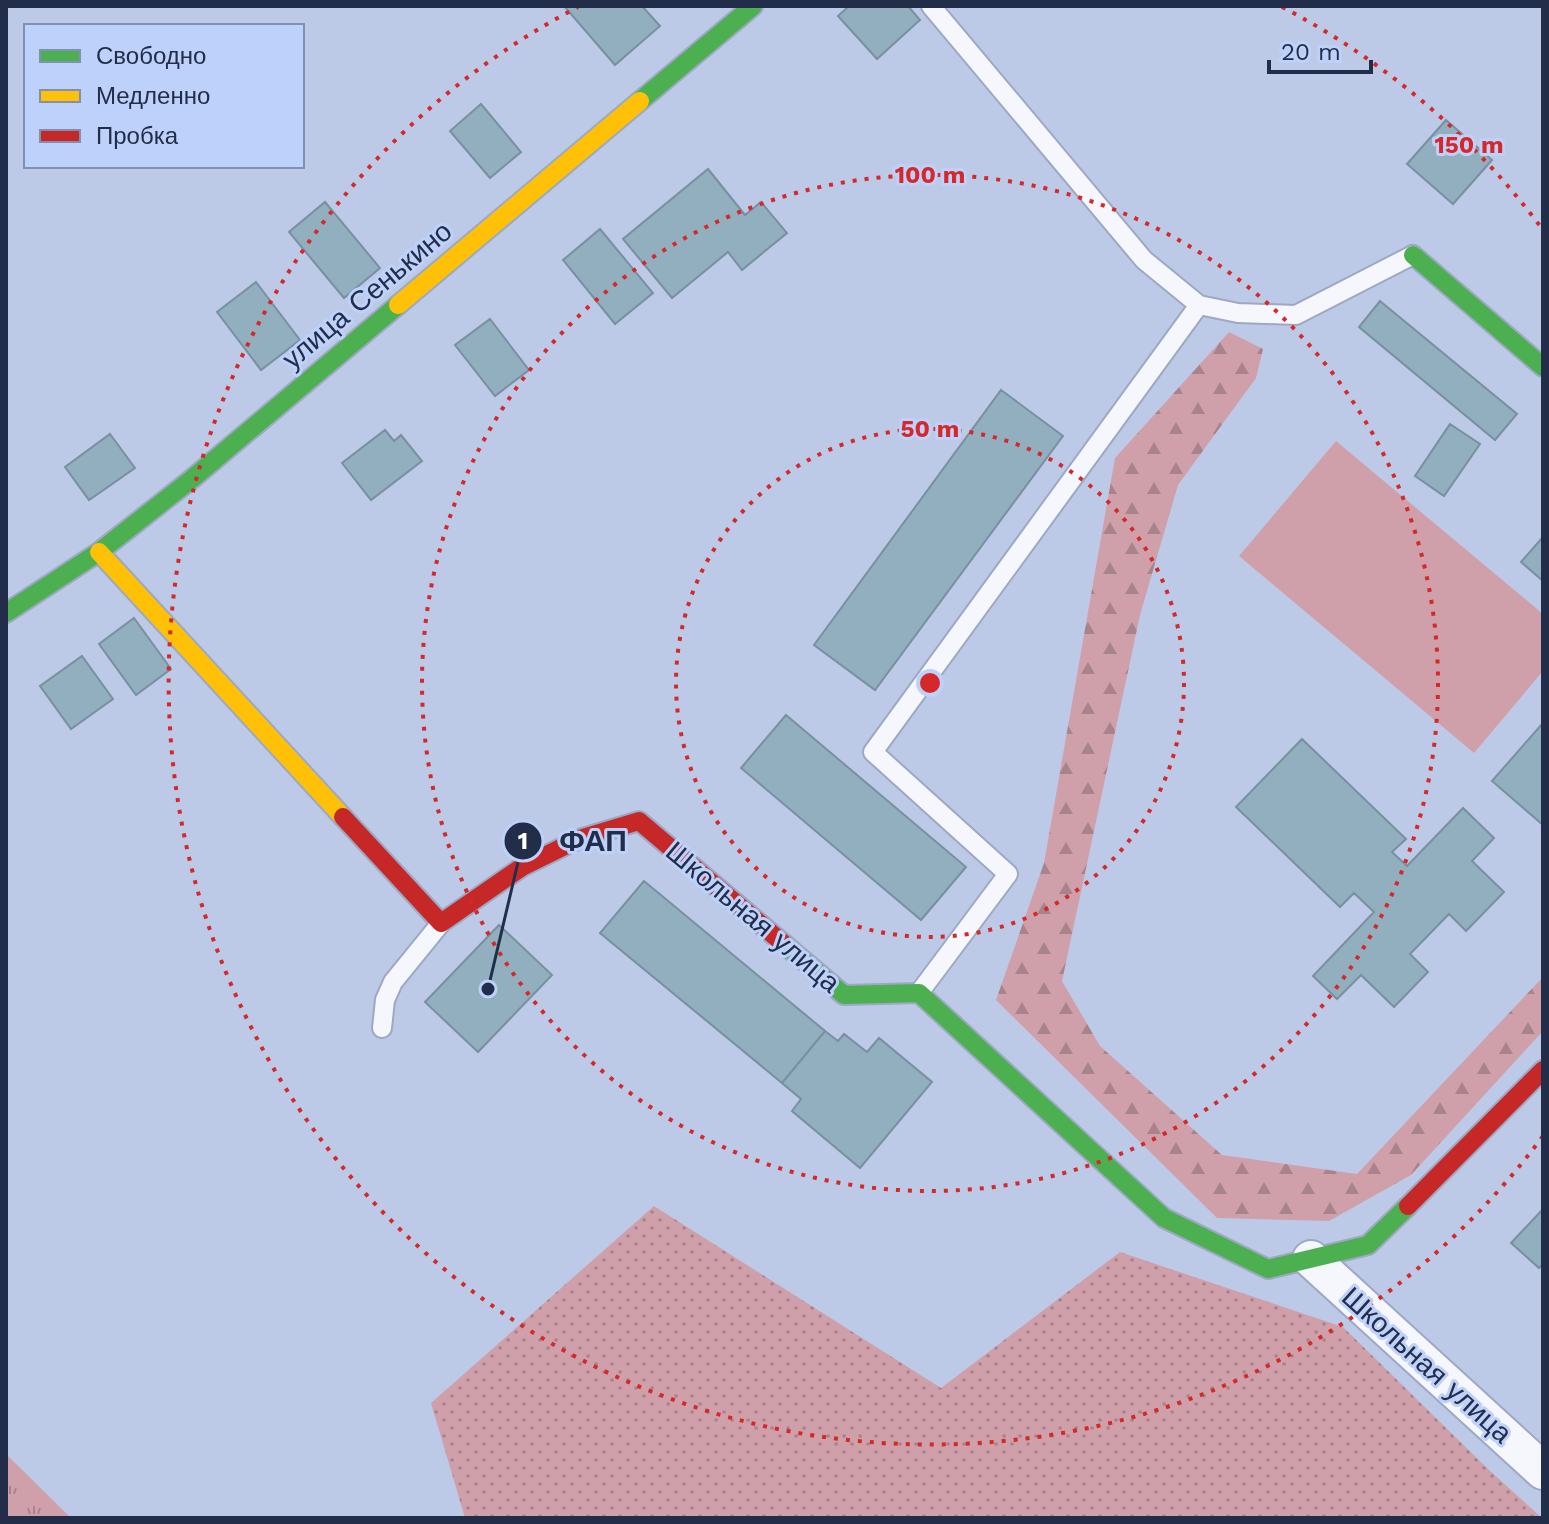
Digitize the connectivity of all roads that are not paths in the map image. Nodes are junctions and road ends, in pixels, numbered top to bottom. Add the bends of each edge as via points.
1 (753, 6) edge
2 (931, 6) edge
3 (1413, 255) joint
4 (1199, 305) junction
5 (1543, 367) edge
6 (99, 552) junction
7 (6, 613) edge
8 (441, 923) junction
9 (919, 993) junction
10 (382, 1028) dead end
11 (1543, 1070) edge
12 (1311, 1259) junction
13 (1543, 1471) edge

1 - 6 street, улица Сенькино
2 - 4 lane via 1144,260
3 - 4 lane via 1296,315
3 - 5 street
4 - 9 lane via 873,752 1008,874
6 - 7 street, улица Сенькино
6 - 8 street
8 - 9 street, Школьная улица via 522,867 579,839 639,821 844,995
8 - 10 lane via 393,982
9 - 12 street, Школьная улица via 1164,1218 1268,1269
11 - 12 street, Школьная улица via 1368,1245
12 - 13 street, Школьная улица

